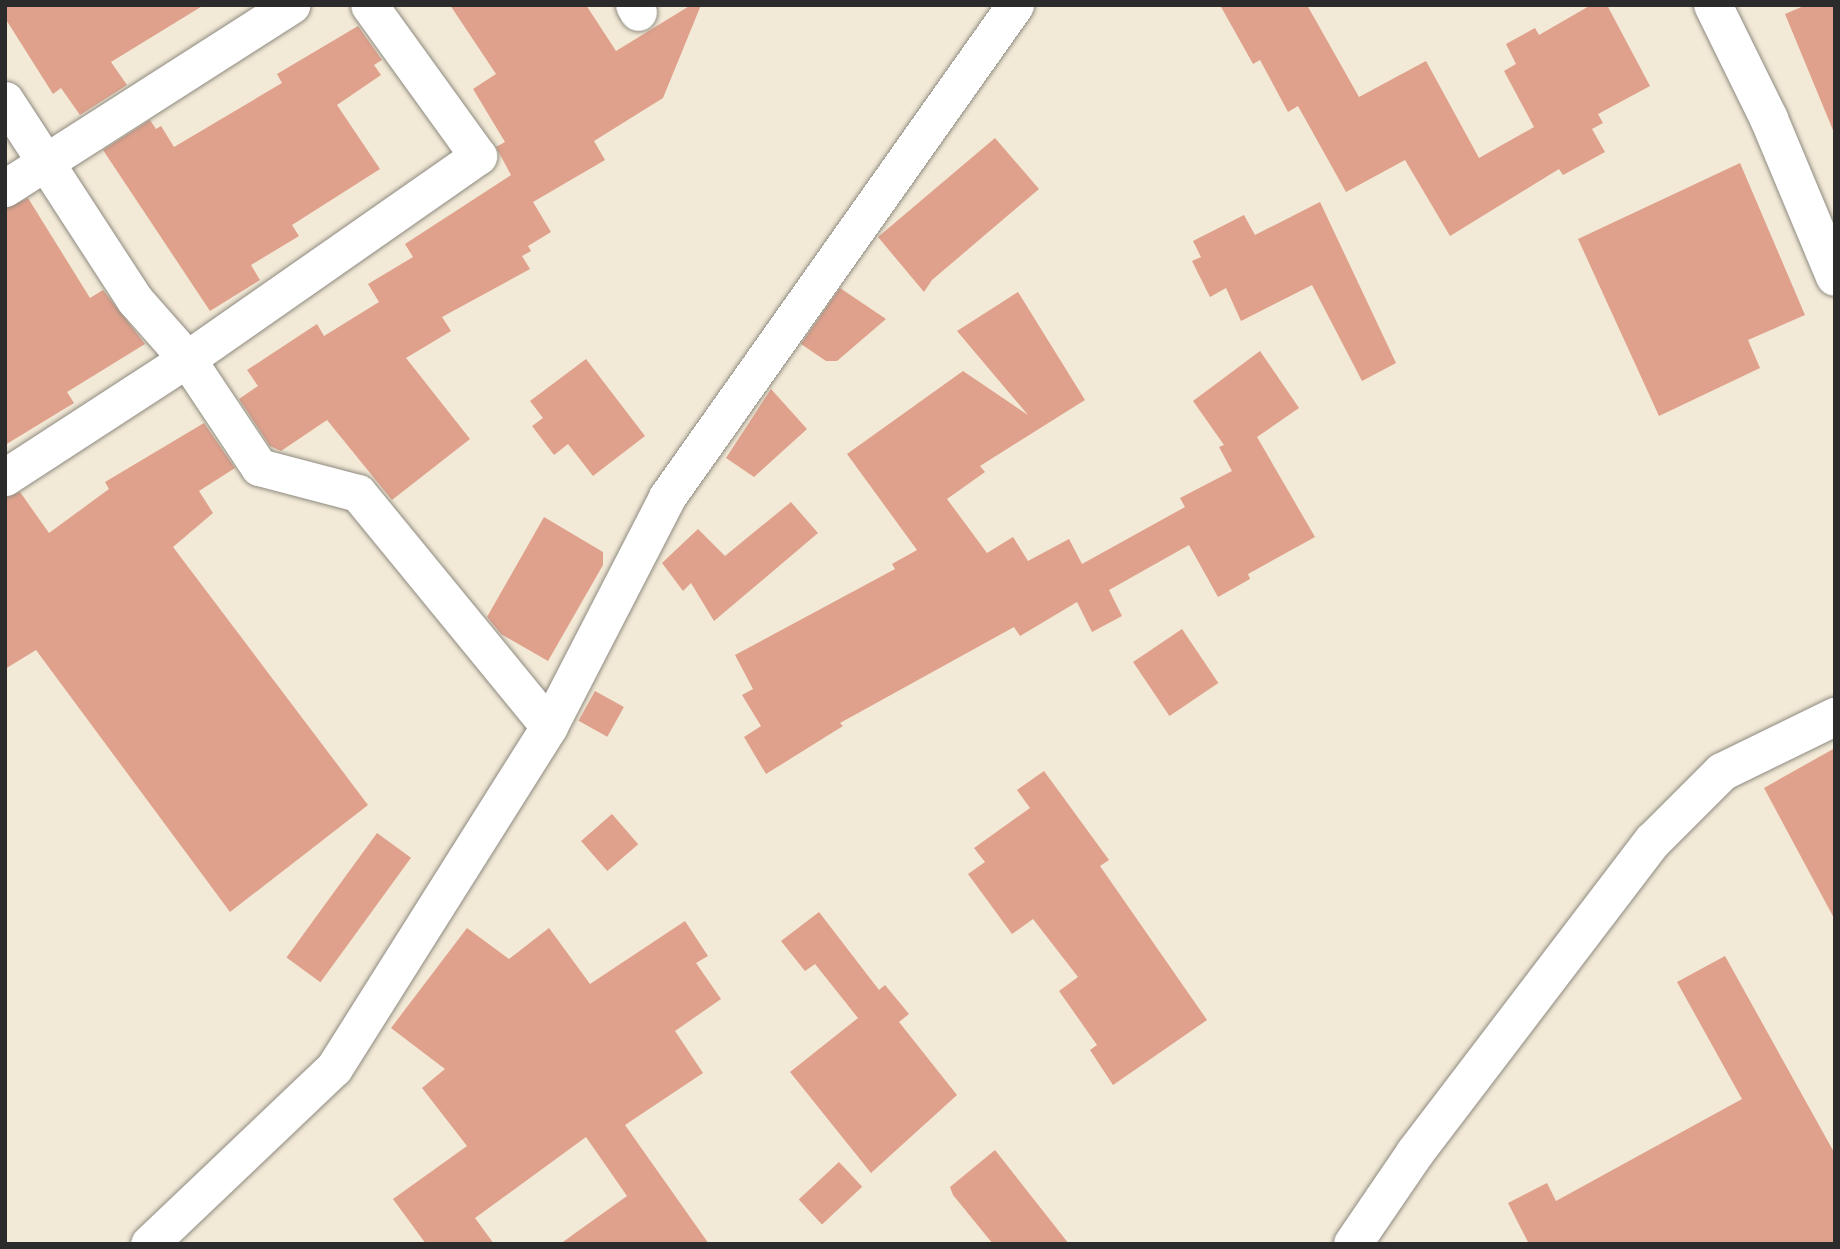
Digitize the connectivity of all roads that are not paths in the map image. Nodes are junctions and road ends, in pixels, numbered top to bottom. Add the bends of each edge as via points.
1 (291, 5) edge
2 (369, 5) edge
3 (1015, 5) edge
4 (1713, 5) edge
5 (5, 100) edge
6 (45, 161) junction
7 (5, 188) edge
8 (1835, 277) edge
9 (187, 359) junction
10 (5, 478) edge
11 (1835, 717) edge
12 (549, 726) junction
13 (149, 1244) edge
14 (1353, 1244) edge

1 - 6 street
2 - 9 street via 478,156
3 - 12 street via 667,497
4 - 8 street via 1769,119
5 - 6 street
6 - 7 street
6 - 9 street via 135,300
9 - 10 street
9 - 12 street via 259,467 358,493
11 - 14 street via 1722,772 1653,841 1415,1153
12 - 13 street via 334,1068

